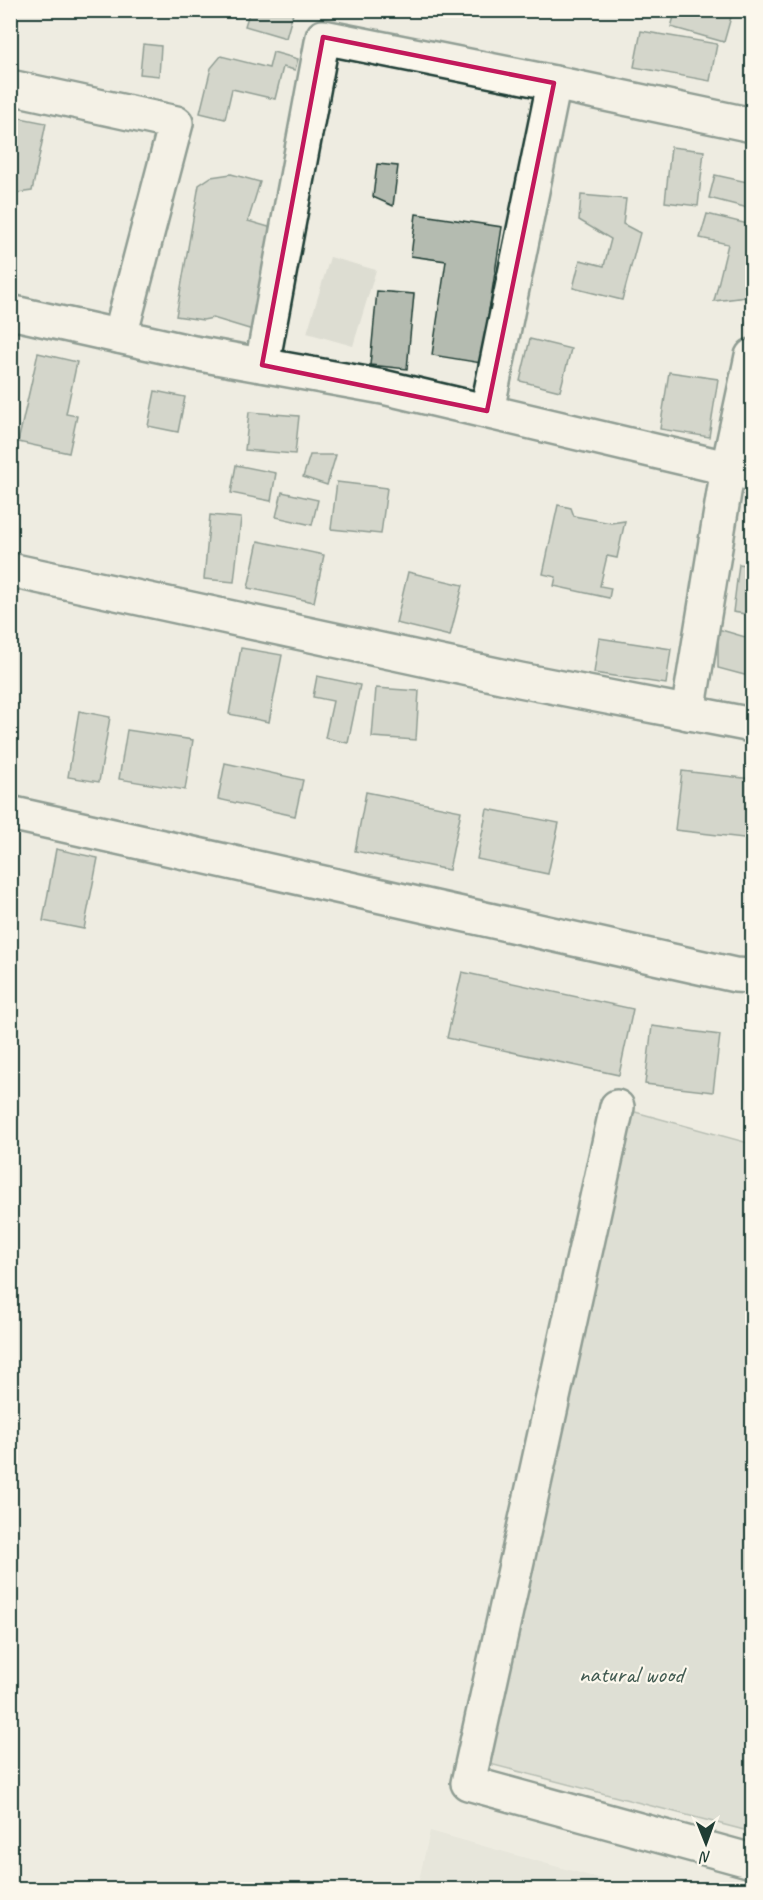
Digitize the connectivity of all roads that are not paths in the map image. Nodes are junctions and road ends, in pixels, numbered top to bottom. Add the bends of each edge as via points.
1 (554, 82) junction
2 (10, 87) edge
3 (753, 125) edge
4 (10, 312) edge
5 (120, 336) junction
6 (753, 356) edge
7 (262, 365) junction
8 (487, 411) junction
9 (740, 471) edge
10 (10, 570) edge
11 (688, 713) junction
12 (753, 725) edge
13 (10, 813) edge
14 (753, 976) edge
15 (617, 1107) dead end
16 (753, 1861) edge

1 - 3 street
1 - 7 street via 323,37
1 - 8 street
2 - 5 street via 176,123
4 - 5 street
5 - 7 street
6 - 9 street
7 - 8 street
8 - 9 street
9 - 11 street
10 - 11 street
11 - 12 street
13 - 14 street
15 - 16 street via 468,1783

